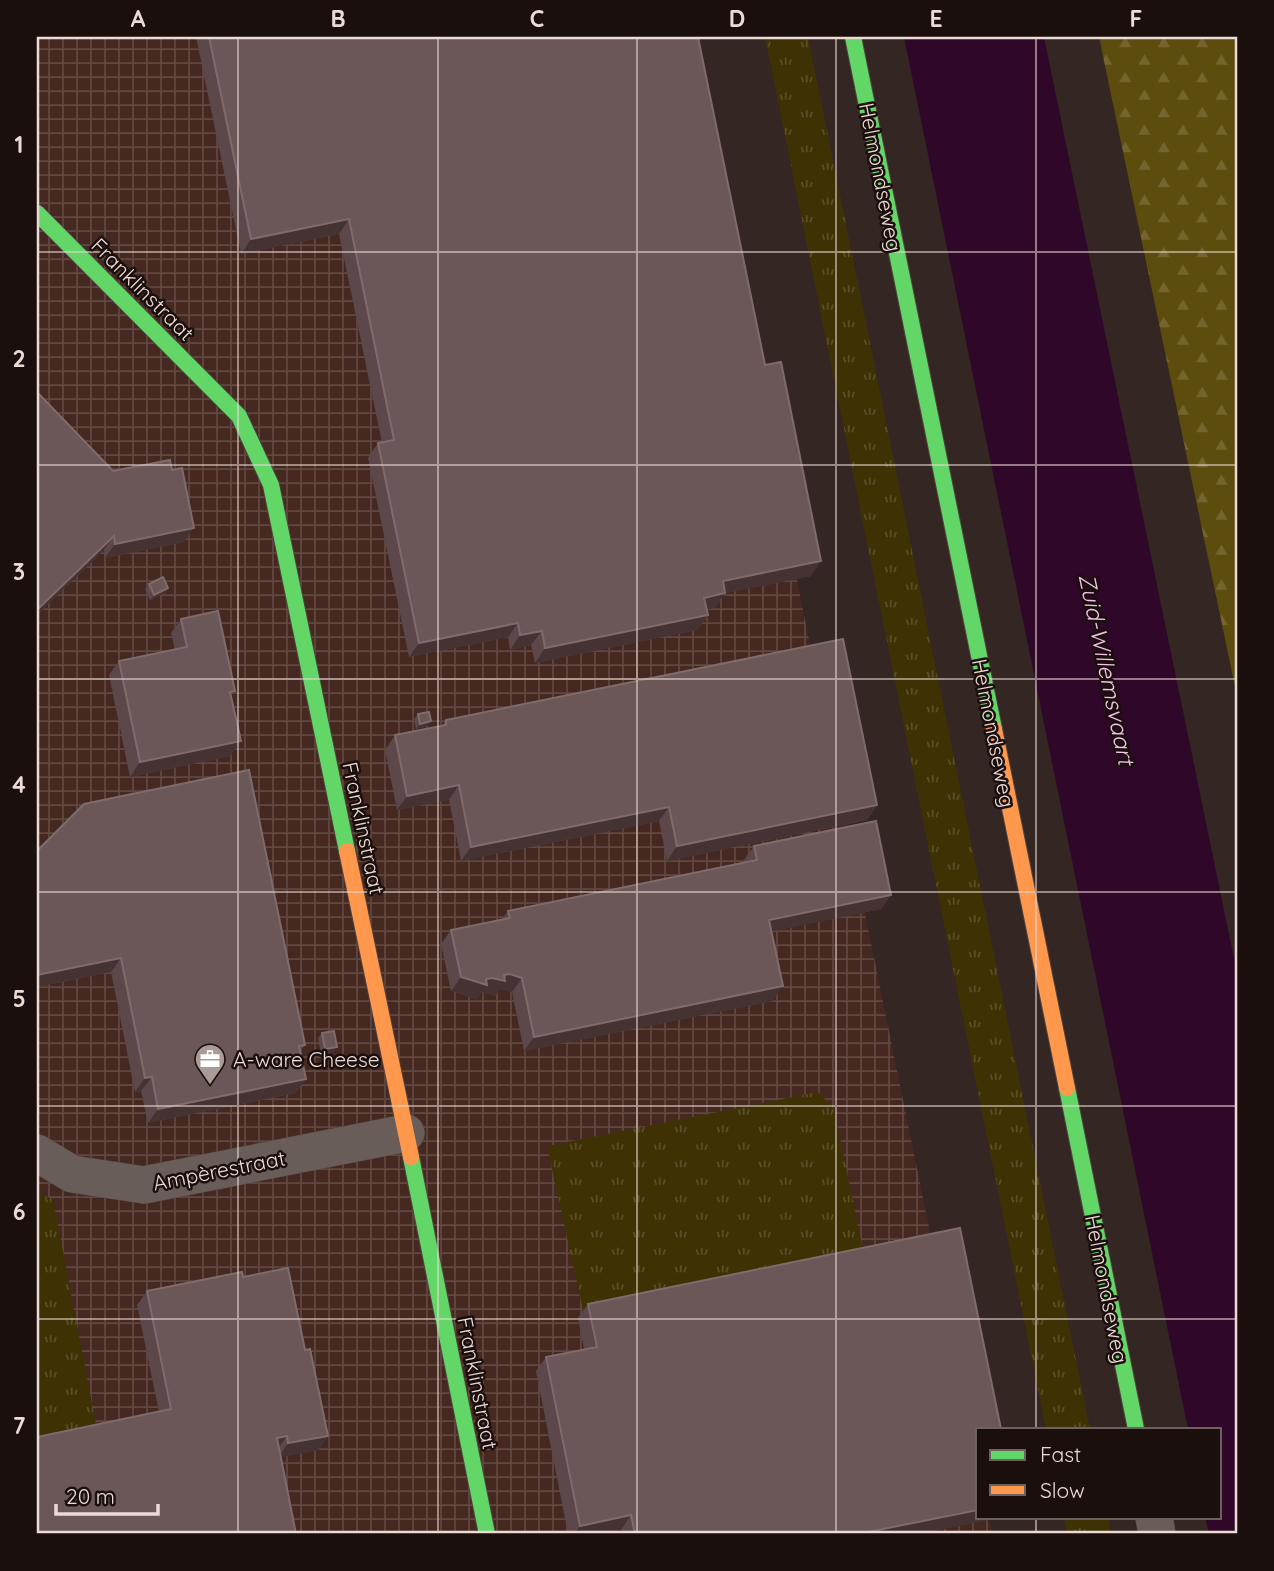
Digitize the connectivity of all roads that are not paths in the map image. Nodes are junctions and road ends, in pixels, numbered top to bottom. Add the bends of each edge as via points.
1 (853, 37) edge
2 (37, 213) edge
3 (407, 1133) junction
4 (37, 1153) edge
5 (1136, 1428) edge
6 (487, 1534) edge

1 - 5 street, Helmondseweg
2 - 3 street, Franklinstraat via 239,416 271,485
3 - 4 street, Ampèrestraat via 144,1185 72,1174
3 - 6 street, Franklinstraat

